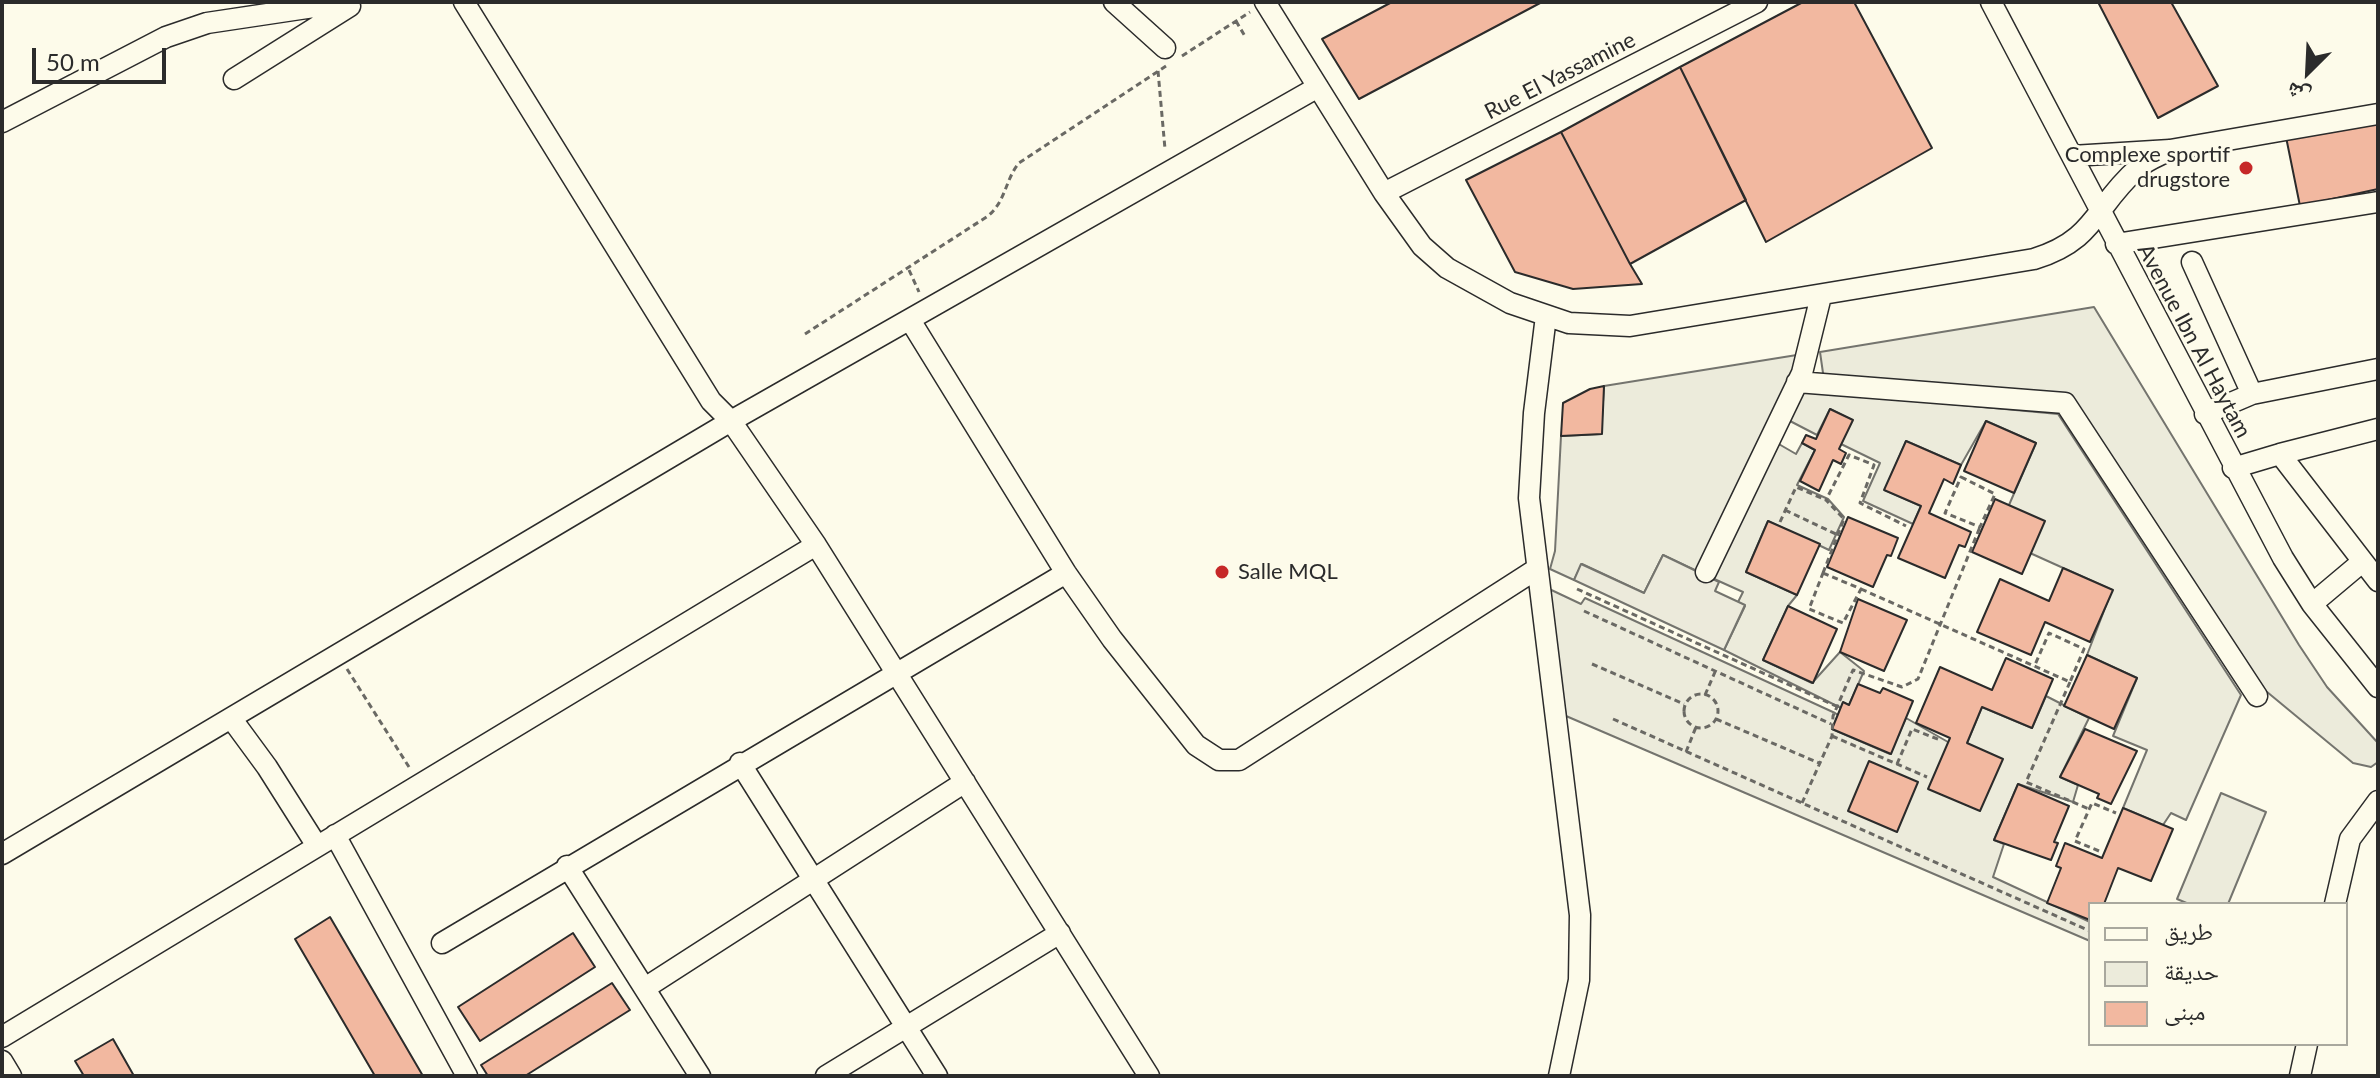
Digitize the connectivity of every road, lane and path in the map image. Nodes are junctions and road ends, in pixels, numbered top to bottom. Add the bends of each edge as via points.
1 (347, 2) edge
2 (356, 2) edge
3 (464, 2) edge
4 (1114, 2) edge
5 (1265, 2) edge
6 (1757, 2) edge
7 (1991, 2) edge
8 (1236, 21) junction
9 (1246, 38) dead end
10 (1170, 57) junction
11 (1158, 71) junction
12 (234, 79) dead end
13 (1318, 87) junction
14 (2378, 114) edge
15 (2, 122) edge
16 (1165, 149) dead end
17 (2170, 150) junction
18 (2072, 156) junction
19 (1384, 193) junction
20 (2378, 202) edge
21 (2100, 212) junction
22 (2116, 244) junction
23 (2192, 262) dead end
24 (909, 270) junction
25 (1821, 296) junction
26 (918, 315) junction
27 (1546, 316) junction
28 (805, 334) dead end
29 (2378, 369) edge
30 (1797, 382) junction
31 (2252, 394) junction
32 (2205, 414) junction
33 (731, 421) junction
34 (2378, 429) edge
35 (2280, 454) junction
36 (2233, 468) junction
37 (1826, 500) junction
38 (1785, 510) junction
39 (1780, 522) dead end
40 (1906, 526) dead end
41 (1980, 527) junction
42 (1837, 534) junction
43 (816, 545) junction
44 (2362, 562) junction
45 (1535, 570) junction
46 (1706, 572) dead end
47 (1066, 573) junction
48 (1823, 573) junction
49 (2378, 581) edge
50 (1577, 589) dead end
51 (1861, 589) junction
52 (2312, 604) junction
53 (1584, 611) dead end
54 (1942, 625) junction
55 (338, 653) junction
56 (1592, 664) dead end
57 (2034, 667) junction
58 (895, 671) junction
59 (1715, 671) junction
60 (2070, 682) junction
61 (2378, 687) edge
62 (1705, 695) junction
63 (2257, 696) dead end
64 (1685, 704) junction
65 (1837, 707) junction
66 (231, 718) junction
67 (1613, 719) dead end
68 (1716, 719) junction
69 (1831, 724) junction
70 (1696, 727) junction
71 (1832, 736) junction
72 (1940, 740) dead end
73 (1686, 752) junction
74 (740, 763) junction
75 (1819, 764) junction
76 (1897, 764) junction
77 (1927, 777) dead end
78 (965, 782) junction
79 (420, 784) junction
80 (2378, 801) edge
81 (1802, 803) junction
82 (2089, 809) junction
83 (2116, 813) dead end
84 (335, 835) junction
85 (317, 846) junction
86 (2099, 851) dead end
87 (2, 854) edge
88 (567, 866) junction
89 (814, 879) junction
90 (2335, 902) edge
91 (2088, 930) edge
92 (1060, 933) junction
93 (442, 943) dead end
94 (645, 988) junction
95 (908, 1026) junction
96 (2, 1037) edge
97 (2307, 1046) edge
98 (2, 1061) edge
99 (11, 1076) edge
100 (467, 1076) edge
101 (700, 1076) edge
102 (826, 1076) edge
103 (937, 1076) edge
104 (1149, 1076) edge
105 (1559, 1076) edge
106 (2300, 1076) edge

1 - 15 street via 179,32
2 - 12 street
3 - 33 street via 711,401
4 - 10 street
5 - 8 path
5 - 13 street
6 - 19 street, Rue El Yassamine
7 - 18 street, Avenue Ibn Al Haytam
8 - 9 path
8 - 10 path
10 - 11 path
11 - 16 path
11 - 24 path via 1019,163 994,211
13 - 19 street
13 - 26 street
14 - 17 street
17 - 18 street
17 - 21 street via 2139,166
18 - 21 street, Avenue Ibn Al Haytam
19 - 27 street via 1422,246 1447,268 1478,288
20 - 22 street
21 - 22 street, Avenue Ibn Al Haytam
21 - 25 street via 2076,241 2034,259
22 - 32 street, Avenue Ibn Al Haytam
23 - 31 street
24 - 26 path
24 - 28 path
25 - 27 street via 1630,326 1569,323
25 - 30 street
26 - 33 street
26 - 47 street
27 - 45 street via 1529,498
29 - 31 street
30 - 46 street
30 - 63 street via 2065,403
31 - 32 street
32 - 36 street, Avenue Ibn Al Haytam
33 - 43 street
33 - 55 street
34 - 35 street
35 - 36 street
35 - 44 street
36 - 52 street, Avenue Ibn Al Haytam
37 - 38 path via 1796,487
37 - 40 path via 1852,454 1874,465 1860,503
37 - 42 path via 1844,518
38 - 39 path
38 - 42 path
41 - 41 path via 1945,513 1961,477 1995,494
41 - 54 path
42 - 48 path
43 - 58 street
43 - 79 street
44 - 49 street
44 - 52 street
45 - 47 street via 1231,762 1196,745
45 - 105 street via 1580,915 1579,980
47 - 58 street
48 - 51 path
48 - 51 path via 1808,606 1821,615 1843,623
50 - 65 path
51 - 54 path
52 - 61 street, Avenue Ibn Al Haytam
53 - 59 path
54 - 57 path
54 - 65 path via 1914,684 1902,687 1853,670
55 - 66 street
55 - 79 path
56 - 64 path
57 - 60 path
57 - 60 path via 2049,633 2084,651
58 - 74 street
58 - 78 street
59 - 62 path
59 - 69 path
60 - 82 path via 2026,782
62 - 64 path via 1692,696
62 - 68 path via 1716,703
64 - 70 path via 1687,721
65 - 69 path
66 - 85 street
66 - 87 street
67 - 73 path
68 - 70 path
68 - 75 path
69 - 71 path
70 - 73 path
71 - 75 path
71 - 76 path
72 - 76 path via 1912,729
73 - 81 path
74 - 88 street
74 - 89 street
75 - 81 path
76 - 77 path
78 - 89 street
78 - 92 street
79 - 84 street
80 - 90 street via 2350,839
81 - 91 path
82 - 83 path via 2093,803
82 - 86 path via 2075,841
84 - 85 street
84 - 100 street
85 - 96 street
88 - 93 street
88 - 94 street
89 - 94 street
89 - 95 street
92 - 95 street
92 - 104 street
94 - 101 street
95 - 102 street
95 - 103 street
97 - 106 street
98 - 99 street

